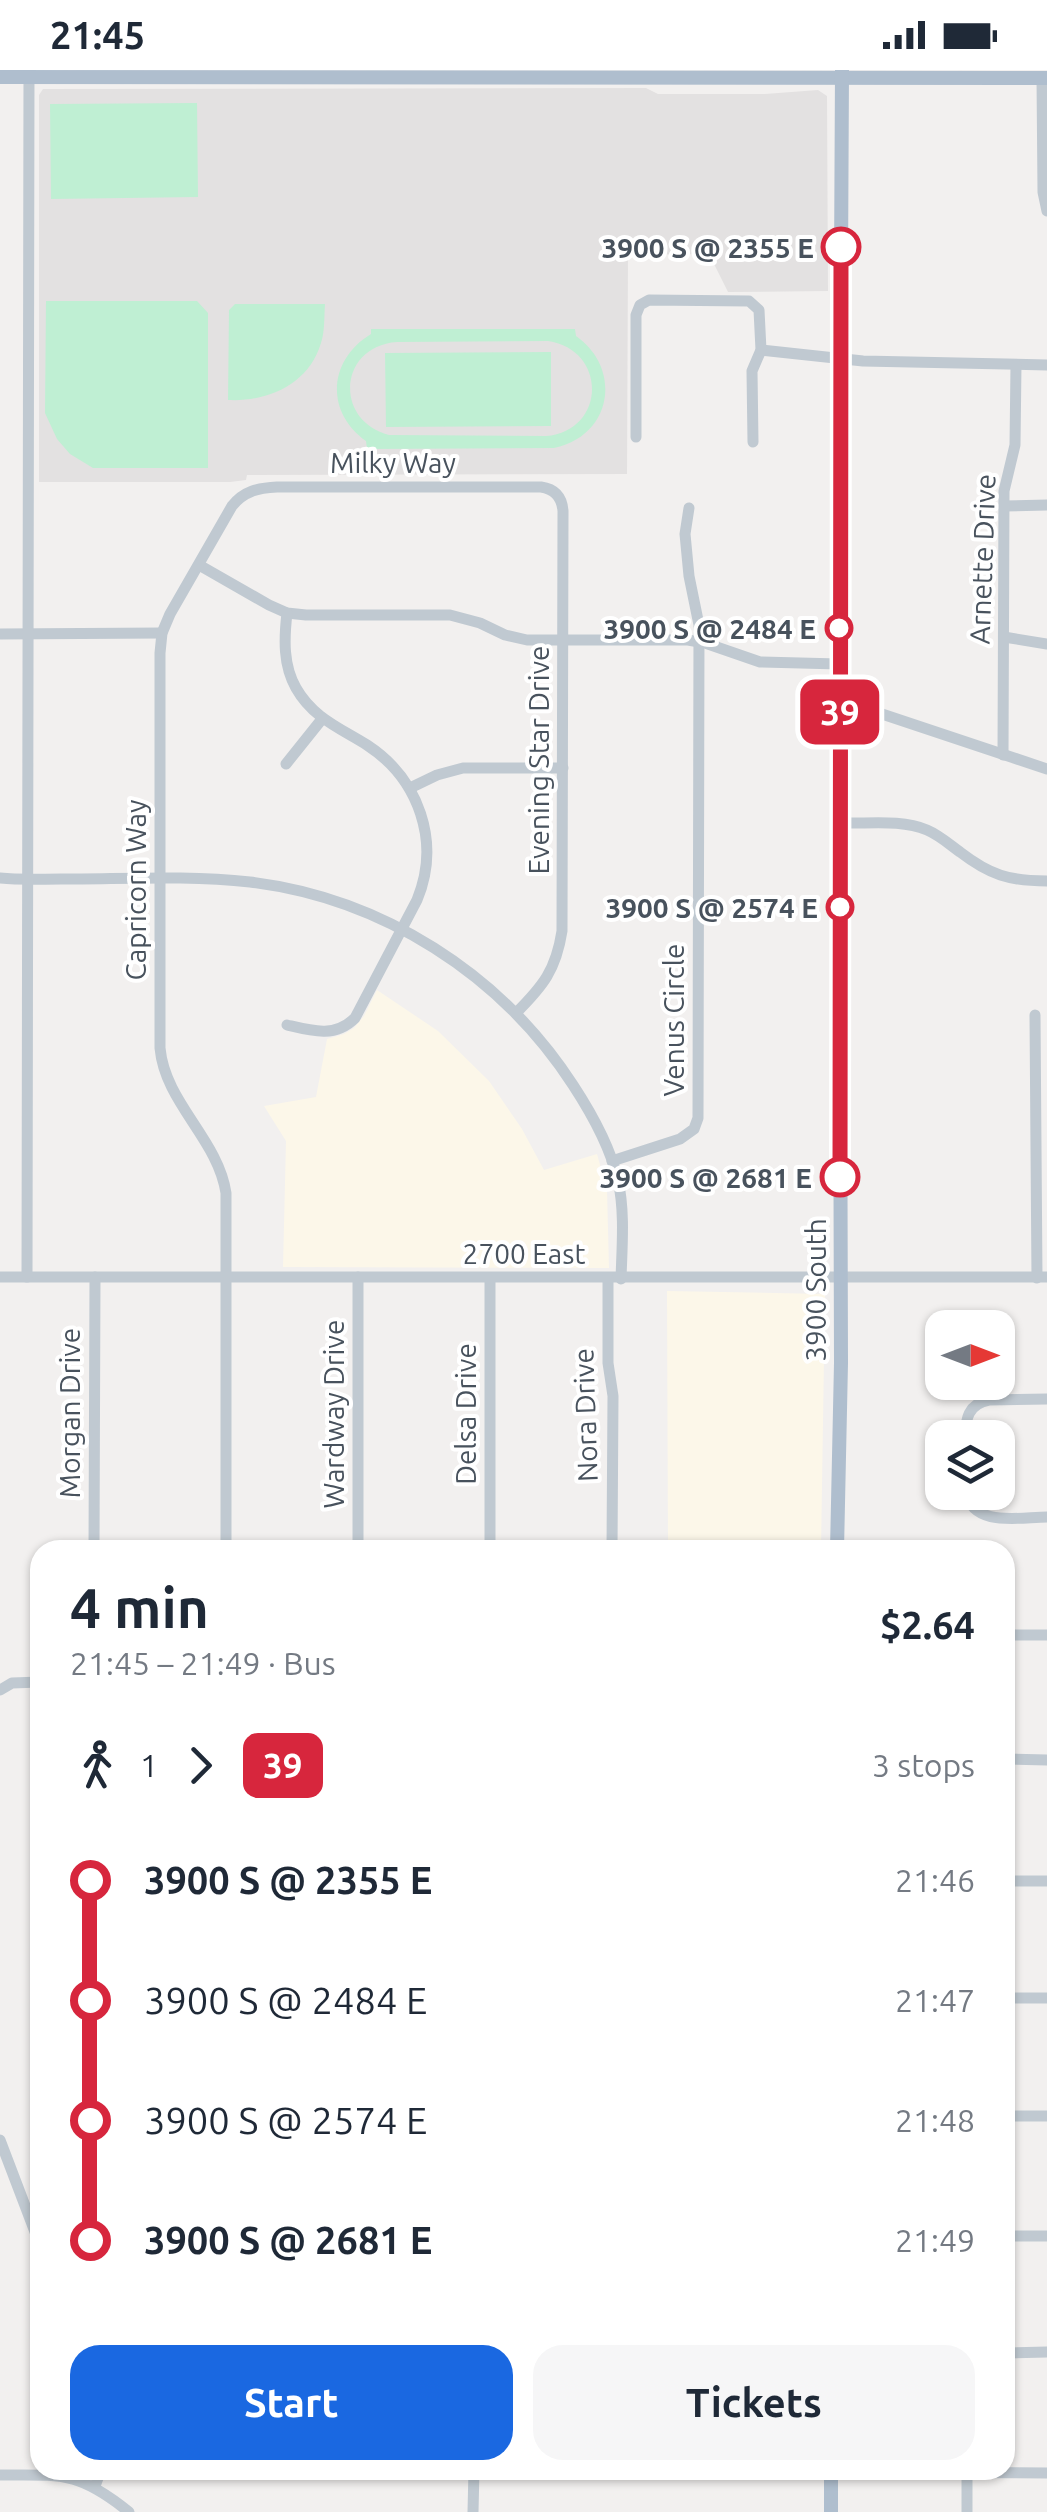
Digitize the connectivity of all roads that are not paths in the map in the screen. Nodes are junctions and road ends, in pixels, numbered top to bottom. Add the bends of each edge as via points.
1 (29, 74) edge
2 (204, 74) edge
3 (445, 74) edge
4 (842, 74) edge
5 (0, 77) edge
6 (1045, 78) edge
7 (1047, 211) edge
8 (761, 350) junction
9 (841, 358) junction
10 (1016, 365) junction
11 (1047, 365) edge
12 (636, 437) dead end
13 (752, 442) dead end
14 (557, 494) joint
15 (232, 506) joint
16 (1004, 506) junction
17 (1047, 506) edge
18 (689, 508) dead end
19 (199, 565) junction
20 (287, 613) junction
21 (162, 633) junction
22 (0, 634) edge
23 (28, 634) junction
24 (1004, 637) junction
25 (563, 641) junction
26 (698, 642) junction
27 (1047, 644) edge
28 (839, 664) junction
29 (840, 700) junction
30 (322, 719) junction
31 (1003, 755) junction
32 (286, 764) dead end
33 (562, 768) junction
34 (1047, 769) edge
35 (410, 788) junction
36 (840, 822) junction
37 (0, 878) edge
38 (28, 879) junction
39 (160, 879) junction
40 (1047, 881) edge
41 (402, 929) junction
42 (516, 1013) junction
43 (1035, 1014) dead end
44 (287, 1024) dead end
45 (1042, 1086) edge
46 (612, 1162) junction
47 (0, 1277) edge
48 (27, 1277) junction
49 (95, 1277) junction
50 (226, 1277) junction
51 (358, 1278) junction
52 (490, 1278) junction
53 (615, 1278) junction
54 (840, 1278) junction
55 (1042, 1278) edge
56 (1047, 1400) edge
57 (966, 1420) edge
58 (975, 1510) edge
59 (1047, 1517) edge
60 (94, 1540) edge
61 (226, 1540) edge
62 (358, 1540) edge
63 (490, 1540) edge
64 (612, 1540) edge
65 (836, 1540) edge
66 (1015, 1635) edge
67 (1047, 1635) edge
68 (30, 1682) edge
69 (0, 1688) edge
70 (1015, 1759) edge
71 (1047, 1760) edge
72 (1047, 1880) edge
73 (1015, 1881) edge
74 (1015, 1998) edge
75 (1047, 1998) edge
76 (1015, 2116) edge
77 (1047, 2116) edge
78 (0, 2140) edge
79 (30, 2219) edge
80 (1015, 2236) edge
81 (1047, 2236) edge
82 (1047, 2352) edge
83 (1015, 2353) edge
84 (1015, 2473) edge
85 (1047, 2473) edge
86 (0, 2475) edge
87 (30, 2475) edge
88 (75, 2480) edge
89 (97, 2480) edge
90 (474, 2480) edge
91 (831, 2480) edge
92 (967, 2480) edge
93 (95, 2486) junction
94 (129, 2512) edge
95 (474, 2512) edge
96 (831, 2512) edge
97 (967, 2512) edge

1 - 2 main road
1 - 5 main road
1 - 23 street
2 - 3 main road
3 - 4 main road
4 - 6 main road
4 - 9 main road, 3900 South
6 - 7 street
8 - 9 street
8 - 12 street via 759,310 749,301 643,302 636,315
8 - 13 street via 752,370
9 - 10 street
9 - 28 main road, 3900 South
10 - 11 street
10 - 16 street, Arnette Drive via 1016,444
14 - 15 street, Milky Way via 541,487 276,487 244,494
14 - 25 street, Evening Star Drive via 563,511
15 - 19 street, Capricorn Way
16 - 17 street
16 - 24 street, Arnette Drive
18 - 26 street, Venus Circle via 685,534
19 - 20 street
19 - 21 street, Capricorn Way
20 - 25 street via 450,614 517,638
20 - 30 street via 288,668
21 - 23 street
21 - 39 street, Capricorn Way
22 - 23 street
23 - 38 street
24 - 27 street
24 - 31 street, Arnette Drive
25 - 26 street
25 - 33 street, Evening Star Drive
26 - 28 street via 760,662
26 - 46 street, Venus Circle via 698,1118 680,1139
28 - 29 main road, 3900 South
29 - 31 street
29 - 36 main road, 3900 South
30 - 32 street
30 - 35 street via 379,754
31 - 34 street
33 - 35 street via 463,768
33 - 42 street, Evening Star Drive via 560,943 545,982
35 - 41 street via 424,822 427,856 421,890
36 - 40 street via 924,828 991,872
36 - 54 main road, 3900 South
37 - 38 street, Nora Drive
38 - 39 street, Nora Drive
38 - 48 street
39 - 41 street, Nora Drive via 292,890
39 - 50 street, Capricorn Way via 160,1056 223,1176
41 - 42 street, Nora Drive via 464,968
41 - 44 street via 349,1024 326,1032
42 - 46 street, Nora Drive via 580,1095
43 - 45 street
45 - 55 street
46 - 53 street, Nora Drive via 622,1206
47 - 48 street, 2700 East
48 - 49 street, 2700 East
49 - 50 street, 2700 East
49 - 60 street, Morgan Drive
50 - 51 street, 2700 East
50 - 61 street, Capricorn Way
51 - 52 street, 2700 East
51 - 62 street, Wardway Drive
52 - 53 street, 2700 East
52 - 63 street, Delsa Drive
53 - 54 street, 2700 East
53 - 64 street, Nora Drive via 608,1363
54 - 55 street, 2700 East
54 - 65 main road, 3900 South
56 - 57 street via 980,1402
58 - 59 street via 991,1517
66 - 67 street
68 - 69 street
70 - 71 street
72 - 73 street
74 - 75 street
76 - 77 street
78 - 79 street
80 - 81 street
82 - 83 street
84 - 85 street
86 - 87 street
88 - 93 street
89 - 93 street
90 - 95 street
91 - 96 main road
92 - 97 street
93 - 94 street

